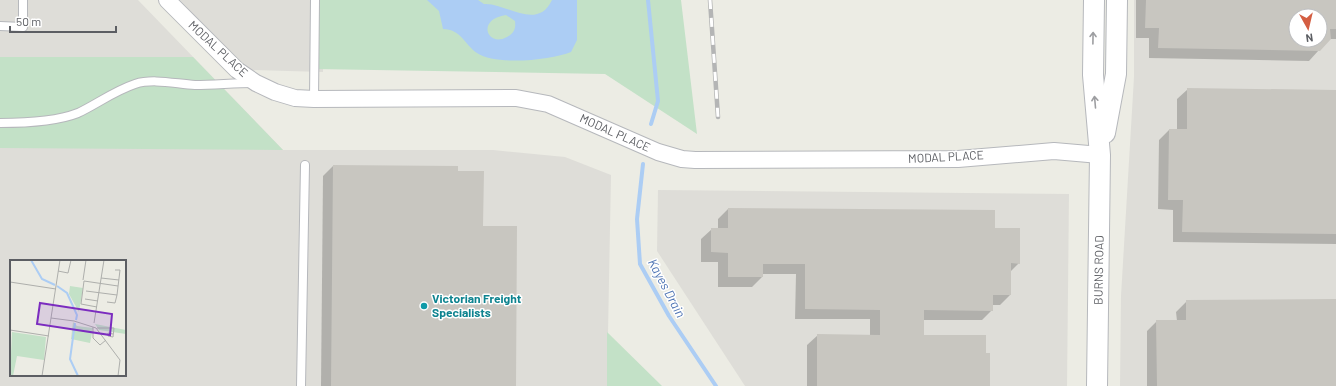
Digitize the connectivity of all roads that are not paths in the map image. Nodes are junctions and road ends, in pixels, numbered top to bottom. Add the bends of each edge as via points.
1 (23, 0) edge
2 (167, 0) edge
3 (315, 0) edge
4 (1094, 0) edge
5 (1118, 0) edge
6 (0, 26) edge
7 (256, 83) junction
8 (314, 99) junction
9 (0, 123) edge
10 (1100, 155) junction
11 (305, 165) dead end
12 (301, 386) edge
13 (1097, 386) edge

1 - 6 lane via 23,27
2 - 7 street, MODAL PLACE via 237,70
3 - 8 lane
10 -> 4 street, BURNS ROAD via 1093,75
5 - 10 street, BURNS ROAD via 1116,74
7 - 8 street, MODAL PLACE via 295,98
7 - 9 lane via 196,85 156,81 136,84 62,118
8 - 10 street, MODAL PLACE via 516,98 548,104 658,152 695,160 958,159 1054,151
10 - 13 street, BURNS ROAD
11 - 12 lane

